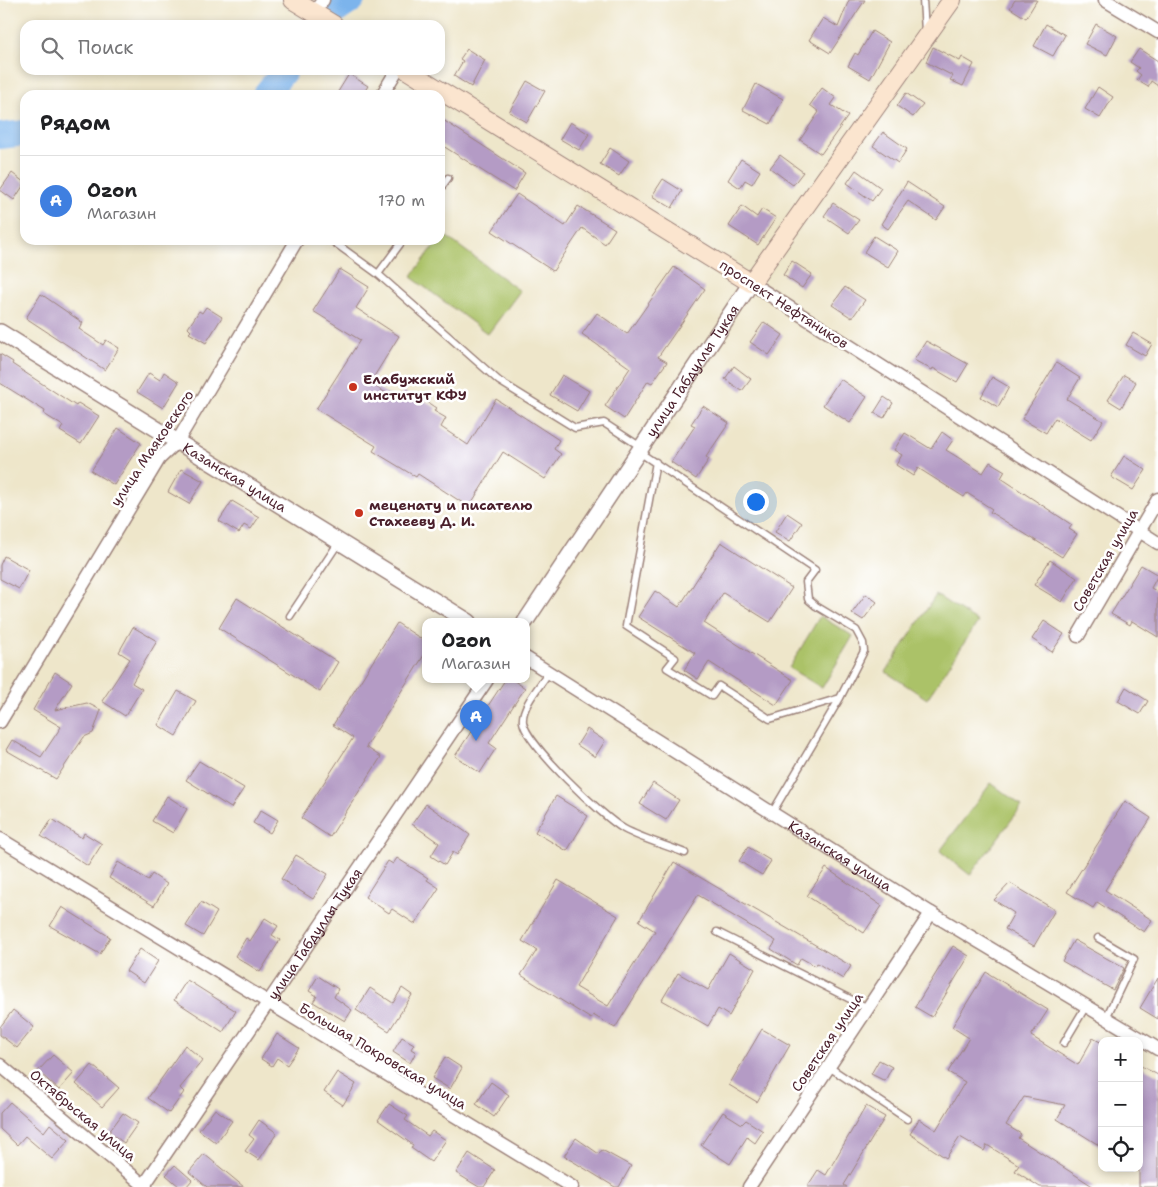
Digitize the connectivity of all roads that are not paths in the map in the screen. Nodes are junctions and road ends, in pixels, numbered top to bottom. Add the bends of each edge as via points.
1 (293, 0) edge
2 (923, 0) edge
3 (952, 0) edge
4 (1105, 0) edge
5 (319, 6) edge
6 (330, 20) edge
7 (1158, 32) edge
8 (925, 36) junction
9 (394, 75) edge
10 (415, 75) edge
11 (385, 90) edge
12 (439, 90) edge
13 (445, 94) edge
14 (448, 178) dead end
15 (445, 182) edge
16 (293, 245) edge
17 (338, 245) edge
18 (399, 245) edge
19 (378, 274) junction
20 (752, 284) junction
21 (0, 332) edge
22 (177, 442) junction
23 (640, 450) junction
24 (656, 462) junction
25 (1158, 499) edge
26 (1138, 531) junction
27 (339, 542) junction
28 (1158, 543) edge
29 (290, 616) dead end
30 (462, 618) edge
31 (528, 618) edge
32 (1078, 636) dead end
33 (530, 660) edge
34 (549, 672) junction
35 (485, 683) edge
36 (840, 698) junction
37 (0, 722) edge
38 (772, 813) junction
39 (0, 839) edge
40 (685, 853) dead end
41 (931, 913) junction
42 (717, 932) dead end
43 (1098, 938) dead end
44 (268, 1004) junction
45 (1086, 1006) junction
46 (868, 1008) junction
47 (1106, 1018) junction
48 (1064, 1043) dead end
49 (1158, 1049) edge
50 (0, 1065) edge
51 (829, 1067) junction
52 (907, 1119) dead end
53 (145, 1187) edge
54 (572, 1187) edge
55 (749, 1187) edge

1 - 5 main road
2 - 8 lane
3 - 8 main road, улица Габдуллы Тукая
4 - 7 street
5 - 6 main road
8 - 20 main road, улица Габдуллы Тукая
9 - 11 street
10 - 12 main road, проспект Нефтяников
13 - 20 main road, проспект Нефтяников
14 - 15 lane
16 - 22 street, улица Маяковского
17 - 19 lane
18 - 19 lane
19 - 23 lane via 499,381 575,428 604,423
20 - 23 street, улица Габдуллы Тукая
20 - 26 street, проспект Нефтяников
21 - 22 street, Казанская улица
22 - 27 street, Казанская улица
22 - 37 street, улица Маяковского via 159,459
23 - 24 lane
23 - 31 street, улица Габдуллы Тукая
24 - 36 lane via 815,570 806,582 808,599 856,630 863,642 862,657
24 - 36 lane via 626,626 675,658 667,668 712,696 720,686 770,719
25 - 26 street, Советская улица
26 - 28 street, проспект Нефтяников
26 - 32 street, Советская улица
27 - 29 lane
27 - 30 street, Казанская улица
33 - 34 street, Казанская улица
34 - 38 street, Казанская улица
34 - 40 lane via 525,708 523,721 526,731 541,751 596,809 624,829
35 - 44 street, улица Габдуллы Тукая
36 - 38 lane
38 - 41 street, Казанская улица
39 - 44 street, Большая Покровская улица
41 - 45 street, Казанская улица
41 - 46 street, Советская улица
42 - 46 lane
43 - 47 lane via 1134,959
44 - 53 street, улица Габдуллы Тукая
44 - 54 street, Большая Покровская улица
45 - 47 street, Казанская улица
45 - 48 lane
46 - 51 street, Советская улица
47 - 49 street, Казанская улица
50 - 53 street, Октябрьская улица
51 - 52 lane
51 - 55 street, Советская улица

